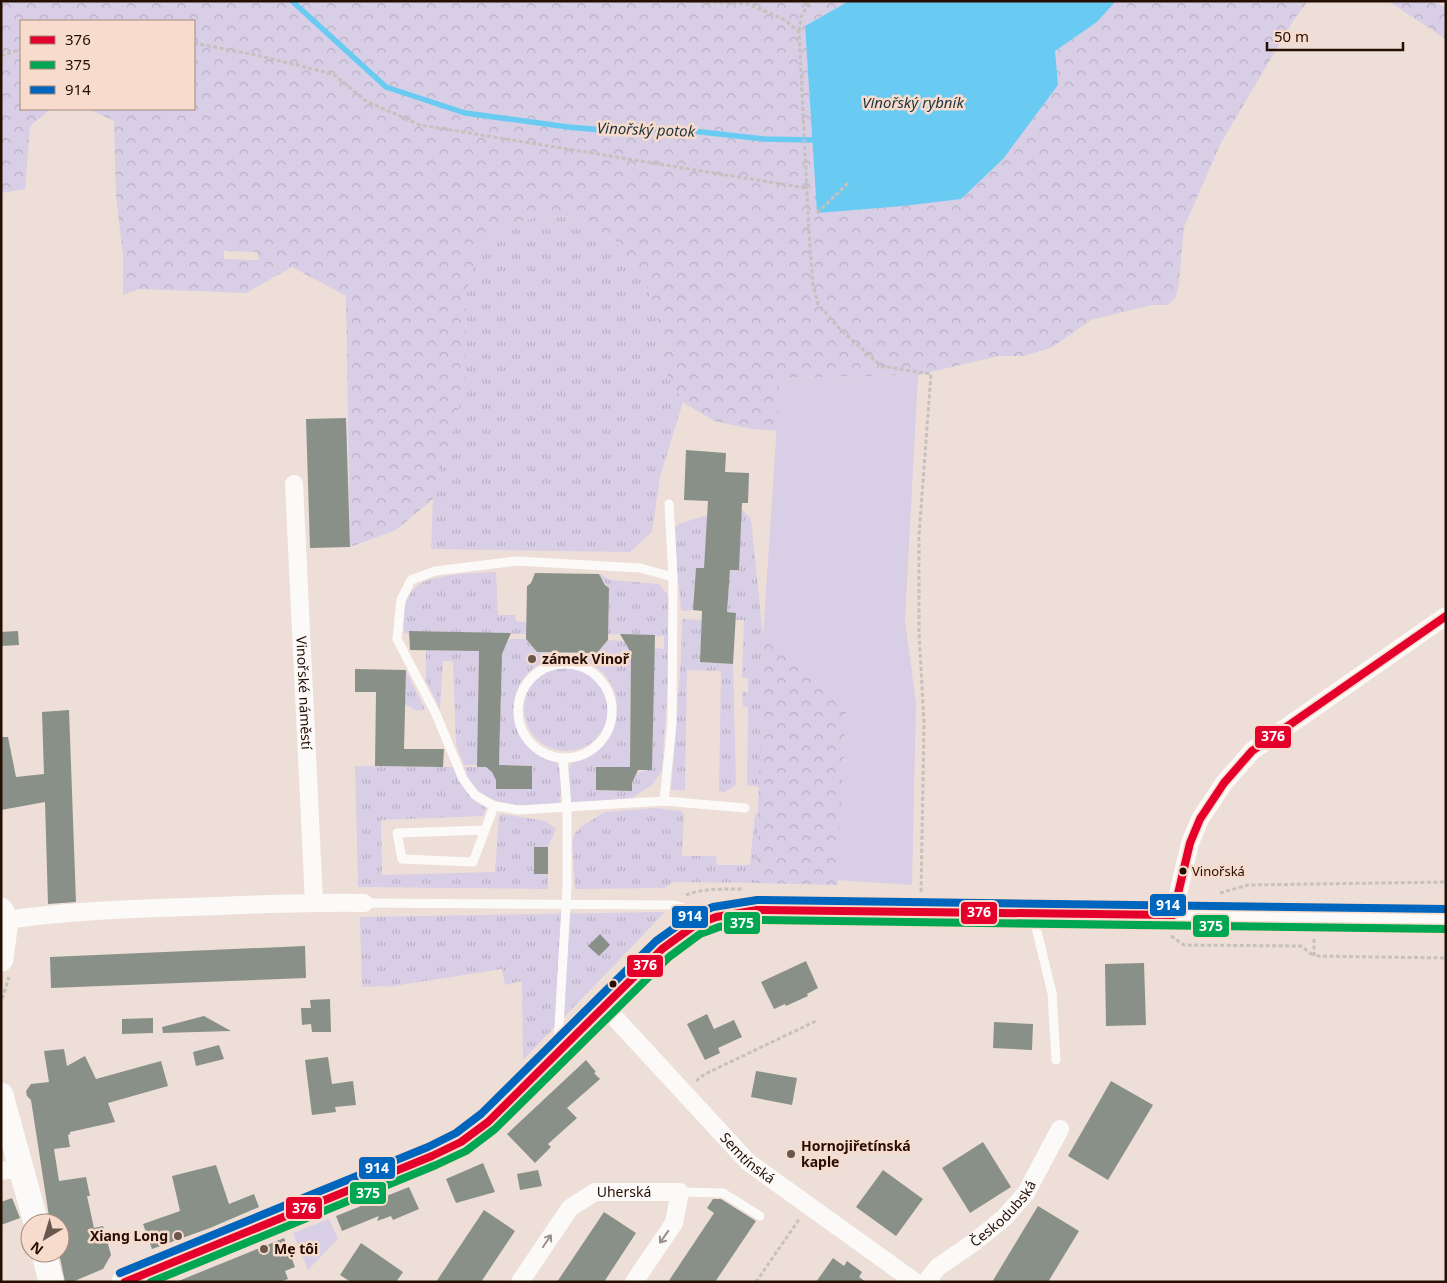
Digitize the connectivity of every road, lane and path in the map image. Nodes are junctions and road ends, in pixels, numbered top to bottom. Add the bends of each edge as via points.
1 (687, 1) edge
2 (810, 1) edge
3 (799, 32) junction
4 (195, 43) edge
5 (20, 49) edge
6 (1, 56) edge
7 (849, 182) dead end
8 (806, 188) junction
9 (817, 213) dead end
10 (294, 484) dead end
11 (669, 504) dead end
12 (673, 577) junction
13 (1446, 616) edge
14 (563, 758) junction
15 (664, 801) junction
16 (494, 806) junction
17 (567, 807) junction
18 (745, 808) dead end
19 (485, 830) junction
20 (1446, 882) edge
21 (921, 891) dead end
22 (1212, 893) dead end
23 (314, 902) junction
24 (364, 902) joint
25 (565, 905) junction
26 (1033, 913) junction
27 (4, 915) edge
28 (716, 917) junction
29 (1315, 917) junction
30 (1446, 919) edge
31 (1169, 923) junction
32 (1314, 956) junction
33 (1446, 958) edge
34 (1, 959) edge
35 (605, 1007) junction
36 (816, 1021) dead end
37 (558, 1053) junction
38 (1056, 1060) dead end
39 (682, 1091) junction
40 (1, 1095) edge
41 (1060, 1129) dead end
42 (12, 1170) edge
43 (680, 1192) junction
44 (809, 1206) junction
45 (31, 1213) edge
46 (760, 1216) dead end
47 (46, 1263) edge
48 (51, 1282) edge
49 (124, 1282) edge
50 (520, 1282) edge
51 (634, 1282) edge
52 (756, 1282) edge
53 (915, 1282) edge
54 (926, 1282) edge

1 - 3 path via 749,4 785,20
2 - 3 path via 801,17
3 - 8 path
4 - 8 path via 333,74 366,101 420,125
5 - 6 path
7 - 9 path
8 - 21 path via 813,286 818,304 881,366 930,374 919,535 919,632 924,724
10 - 23 street, Vinořské náměstí
11 - 12 lane
12 - 15 lane via 672,724
12 - 16 lane via 640,568 518,562 435,571 411,580 401,600 397,639 436,714 463,779 475,795
13 - 31 street via 1252,751 1224,783 1200,819 1190,843
14 - 14 lane via 578,756 603,740 610,727 612,712 604,684 581,667 565,664 549,667 536,675 525,687 519,702 519,718 524,733 534,746
14 - 17 lane
15 - 17 lane
15 - 18 lane
16 - 17 lane via 519,810
16 - 19 lane
17 - 25 lane
19 - 19 lane via 473,862 402,859 397,833
20 - 22 path via 1248,885
23 - 24 street
23 - 27 street
24 - 25 lane
25 - 28 lane via 674,905
25 - 37 lane
26 - 28 main road via 757,910
26 - 31 main road
26 - 38 lane via 1052,993
27 - 34 main road
28 - 35 main road via 695,925 662,949
29 - 30 main road
29 - 31 main road
29 - 32 path
31 - 32 path via 1184,945 1301,946
32 - 33 path
35 - 37 main road
35 - 39 street, Semtínská
36 - 39 path via 705,1074
37 - 49 main road via 488,1122 461,1142
39 - 44 street, Semtínská via 748,1162
40 - 42 main road
41 - 54 street, Českodubská via 1026,1193 1004,1218 938,1267
42 - 45 main road
43 - 46 lane via 723,1193
50 -> 43 street, Uherská via 570,1208 595,1192
43 -> 51 street via 674,1223
44 - 52 path
44 - 53 street, Semtínská
47 - 48 main road

